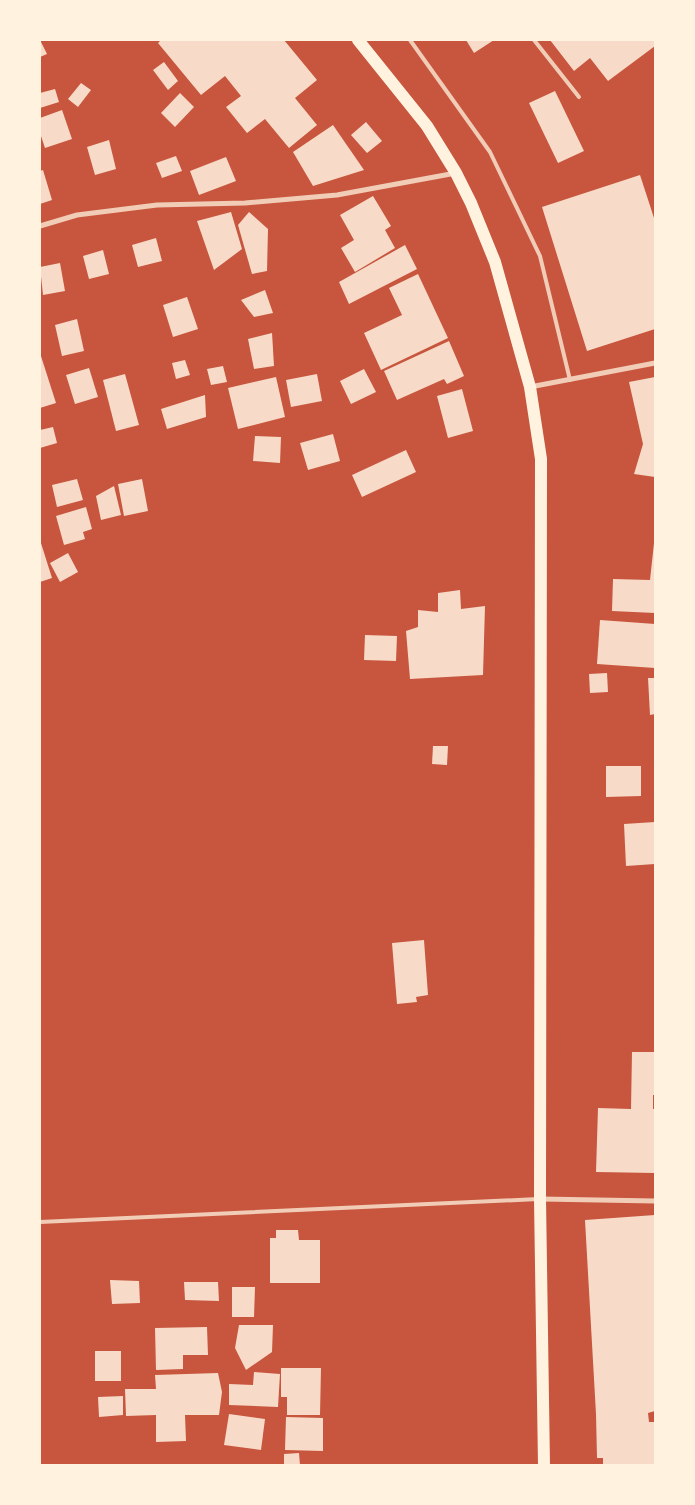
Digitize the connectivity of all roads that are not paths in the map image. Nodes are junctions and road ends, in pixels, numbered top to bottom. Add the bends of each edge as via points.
1 (358, 40) edge
2 (410, 40) edge
3 (534, 40) edge
4 (579, 98) dead end
5 (456, 173) junction
6 (40, 226) edge
7 (655, 363) edge
8 (570, 380) junction
9 (530, 387) junction
10 (540, 1199) junction
11 (655, 1201) edge
12 (40, 1222) edge
13 (544, 1465) edge

1 - 5 main road via 426,126
2 - 8 lane via 490,152 540,256
3 - 4 lane
5 - 6 street via 337,195 246,203 157,205 77,215
5 - 9 main road via 495,262
7 - 8 street
8 - 9 street
9 - 10 main road via 541,460
10 - 11 street
10 - 12 lane
10 - 13 main road

